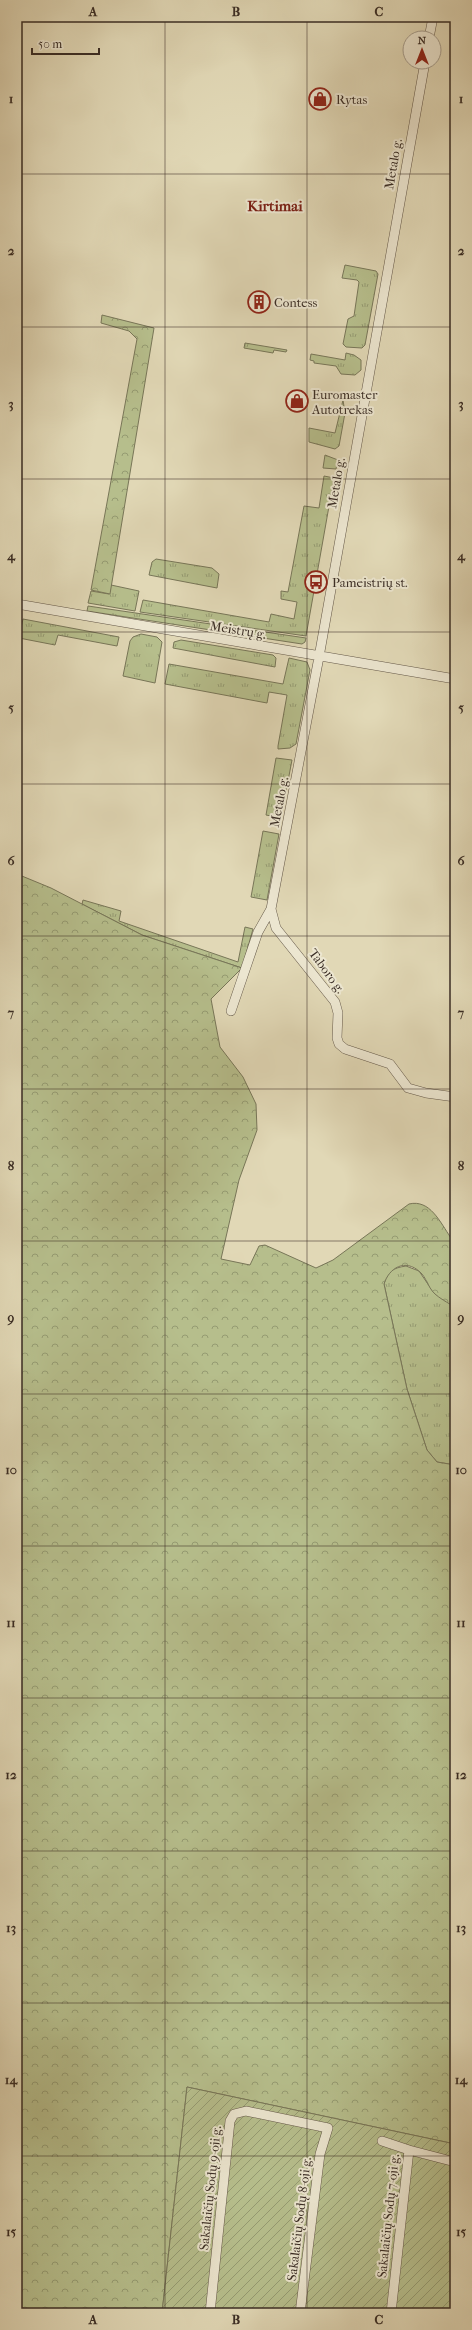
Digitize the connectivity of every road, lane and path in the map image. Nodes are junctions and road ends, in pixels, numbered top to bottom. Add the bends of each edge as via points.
1 (433, 17) edge
2 (431, 30) edge
3 (424, 70) edge
4 (17, 604) edge
5 (319, 657) junction
6 (455, 679) edge
7 (271, 908) junction
8 (231, 1011) dead end
9 (455, 1097) edge
10 (328, 2128) joint
11 (382, 2141) dead end
12 (410, 2150) junction
13 (455, 2162) edge
14 (210, 2313) edge
15 (300, 2313) edge
16 (391, 2313) edge

1 - 2 street
3 - 5 street, Metalo g.
4 - 5 street, Meistrų g.
5 - 6 street, Meistrų g.
5 - 7 street, Metalo g.
7 - 8 street via 258,932
7 - 9 street, Taboro g. via 276,928 335,1002 339,1044 345,1049 390,1064 408,1088
10 - 14 street, Sakalaičių Sodų 9-oji g. via 246,2110 234,2114 230,2122
10 - 15 street, Sakalaičių Sodų 8-oji g. via 320,2154
11 - 12 street, Sakalaičių Sodų 7-oji g.
12 - 13 street
12 - 16 street, Sakalaičių Sodų 7-oji g.

